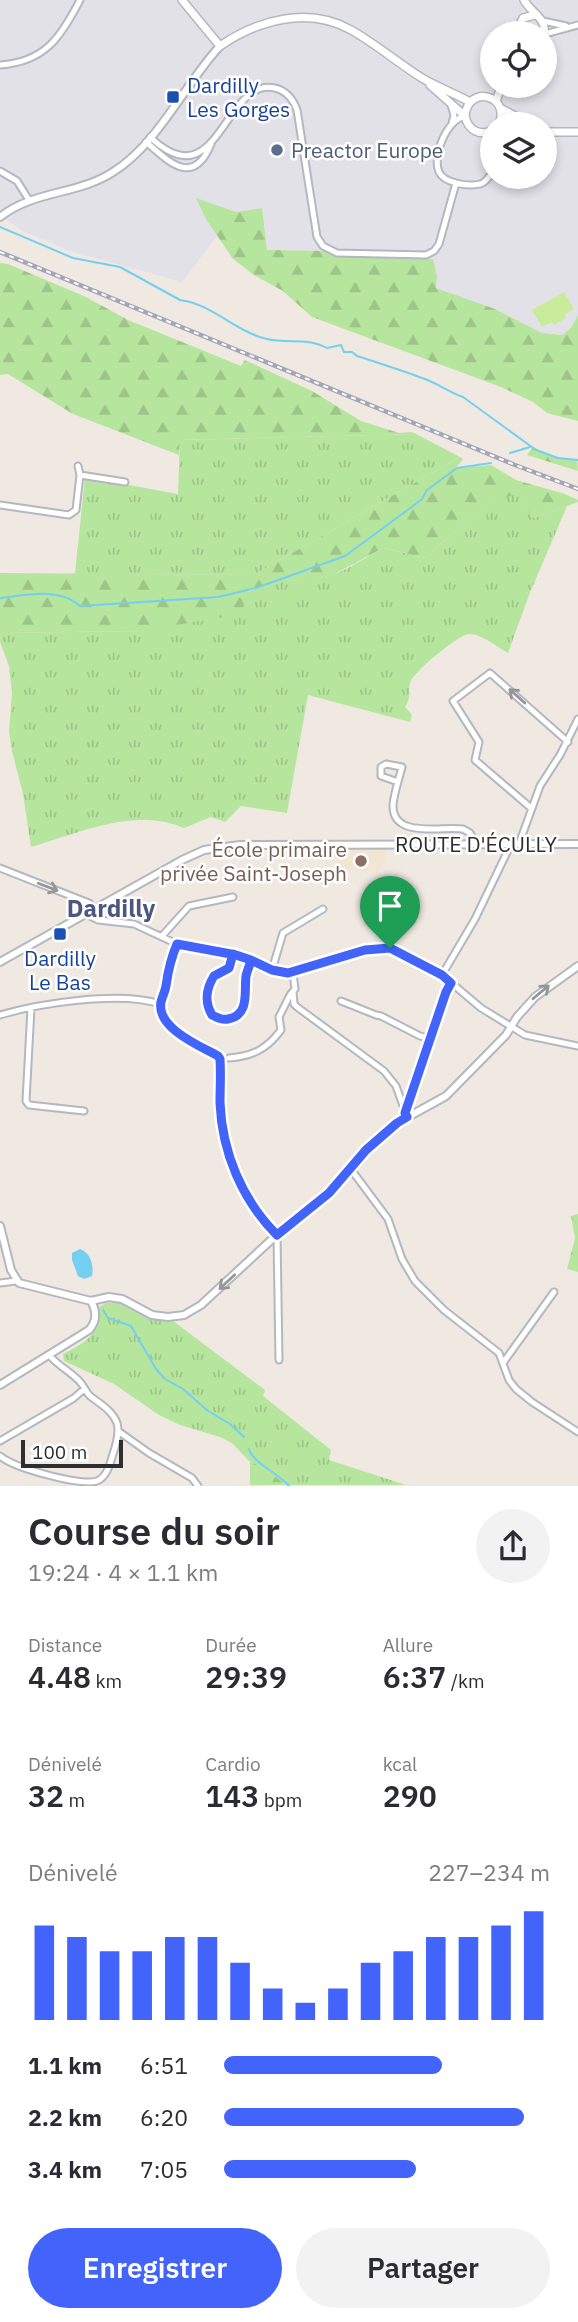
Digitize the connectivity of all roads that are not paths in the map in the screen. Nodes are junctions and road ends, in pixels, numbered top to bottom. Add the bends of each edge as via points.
1 (80, 0) edge
2 (182, 0) edge
3 (522, 0) edge
4 (536, 15) junction
5 (523, 19) joint
6 (543, 21) edge
7 (557, 23) edge
8 (575, 26) edge
9 (557, 31) edge
10 (220, 46) junction
11 (0, 65) edge
12 (424, 79) junction
13 (480, 97) edge
14 (488, 98) edge
15 (498, 98) edge
16 (470, 102) junction
17 (451, 105) junction
18 (498, 105) junction
19 (501, 112) edge
20 (510, 112) edge
21 (465, 116) junction
22 (451, 124) junction
23 (557, 131) edge
24 (480, 132) edge
25 (578, 132) edge
26 (148, 139) junction
27 (212, 142) junction
28 (0, 171) edge
29 (456, 183) junction
30 (480, 184) edge
31 (29, 200) junction
32 (0, 217) edge
33 (78, 466) dead end
34 (80, 475) junction
35 (125, 482) dead end
36 (0, 505) edge
37 (578, 719) edge
38 (568, 742) junction
39 (398, 782) junction
40 (531, 808) junction
41 (477, 844) junction
42 (515, 844) junction
43 (578, 844) edge
44 (0, 868) edge
45 (233, 897) dead end
46 (95, 909) junction
47 (323, 909) dead end
48 (86, 914) junction
49 (162, 936) junction
50 (177, 944) junction
51 (233, 954) junction
52 (251, 960) junction
53 (0, 962) edge
54 (578, 966) edge
55 (272, 970) junction
56 (293, 972) junction
57 (442, 975) junction
58 (451, 983) junction
59 (293, 992) junction
60 (341, 1001) dead end
61 (160, 1004) junction
62 (31, 1008) junction
63 (0, 1015) edge
64 (512, 1027) junction
65 (432, 1039) junction
66 (578, 1046) edge
67 (229, 1059) dead end
68 (84, 1111) dead end
69 (406, 1115) junction
70 (350, 1168) junction
71 (0, 1226) edge
72 (277, 1235) junction
73 (16, 1280) junction
74 (0, 1283) edge
75 (554, 1292) dead end
76 (91, 1301) junction
77 (49, 1355) junction
78 (279, 1360) dead end
79 (503, 1363) junction
80 (0, 1385) edge
81 (84, 1389) junction
82 (118, 1431) junction
83 (578, 1432) edge
84 (0, 1441) edge
85 (0, 1455) edge
86 (198, 1486) edge

1 - 11 street via 49,47 23,61
2 - 10 main road
3 - 4 main road
3 - 5 main road
4 - 5 main road
4 - 6 main road
7 - 8 street
8 - 9 street
10 - 12 main road via 272,21 320,19 348,28
10 - 26 street
12 - 16 main road
12 - 17 main road
13 - 16 main road
14 - 18 main road
15 - 18 main road
16 - 21 main road
17 - 21 main road
17 - 22 street
18 - 19 main road
18 - 20 main road
21 - 22 street
21 - 24 main road via 469,127
22 - 29 street via 437,165 439,174
23 - 25 main road
26 - 27 street via 174,154 199,152
26 - 27 street via 170,164 184,168 198,162
26 - 31 street via 103,178
27 - 29 street via 251,92 271,87 288,95 297,110 317,237 337,253 432,253 439,244
28 - 31 street via 17,181
29 - 30 street
31 - 32 street
33 - 34 street
34 - 35 street
34 - 36 street via 76,510 69,515
37 - 38 street
38 - 40 street
38 -> 40 street via 491,673 453,701 479,741 475,760
39 - 39 street via 402,767 381,767 381,776
39 - 41 street via 393,805 399,823 463,829
40 - 42 street via 523,838
41 - 42 street, ROUTE D'ÉCULLY
41 - 46 street, ROUTE D'ÉCULLY via 220,844
42 - 43 street, ROUTE D'ÉCULLY
42 - 57 street
44 -> 46 street
45 - 49 street via 189,906
46 - 48 street
47 - 55 street via 284,933
48 - 49 street via 127,922
48 - 53 street
49 - 50 street
50 - 51 street
50 - 61 street
51 - 52 street
51 - 52 street via 229,968 216,973 207,994 215,1017 240,1014
52 - 55 street
64 -> 54 street via 535,997
55 - 56 street
56 - 57 street via 381,948 397,951
56 - 59 street
57 - 58 street
58 - 64 street
58 - 65 street
59 - 67 street via 279,1017 281,1030 270,1045 246,1057
59 - 69 street via 297,1007 384,1070 396,1086
60 - 65 street
61 - 62 street via 147,999 105,998
61 - 72 street via 176,1033 220,1059 226,1147 259,1218
62 - 63 street
62 - 68 street via 26,1101
64 - 66 street via 537,1039
64 - 69 street via 446,1096
65 - 69 street
69 - 70 street
70 - 72 street via 329,1193
70 - 79 street via 388,1219 415,1281 449,1315 494,1348
71 - 73 street
72 -> 76 street via 201,1305 184,1315 152,1315 109,1297
72 - 78 street
73 - 74 street
73 - 76 street
75 - 79 street
76 - 77 street via 94,1324
77 - 80 street
77 - 81 street
79 - 83 street via 516,1389
81 - 82 street via 112,1414
81 - 84 street
82 - 85 street via 105,1474 88,1483 34,1471
82 - 86 street

